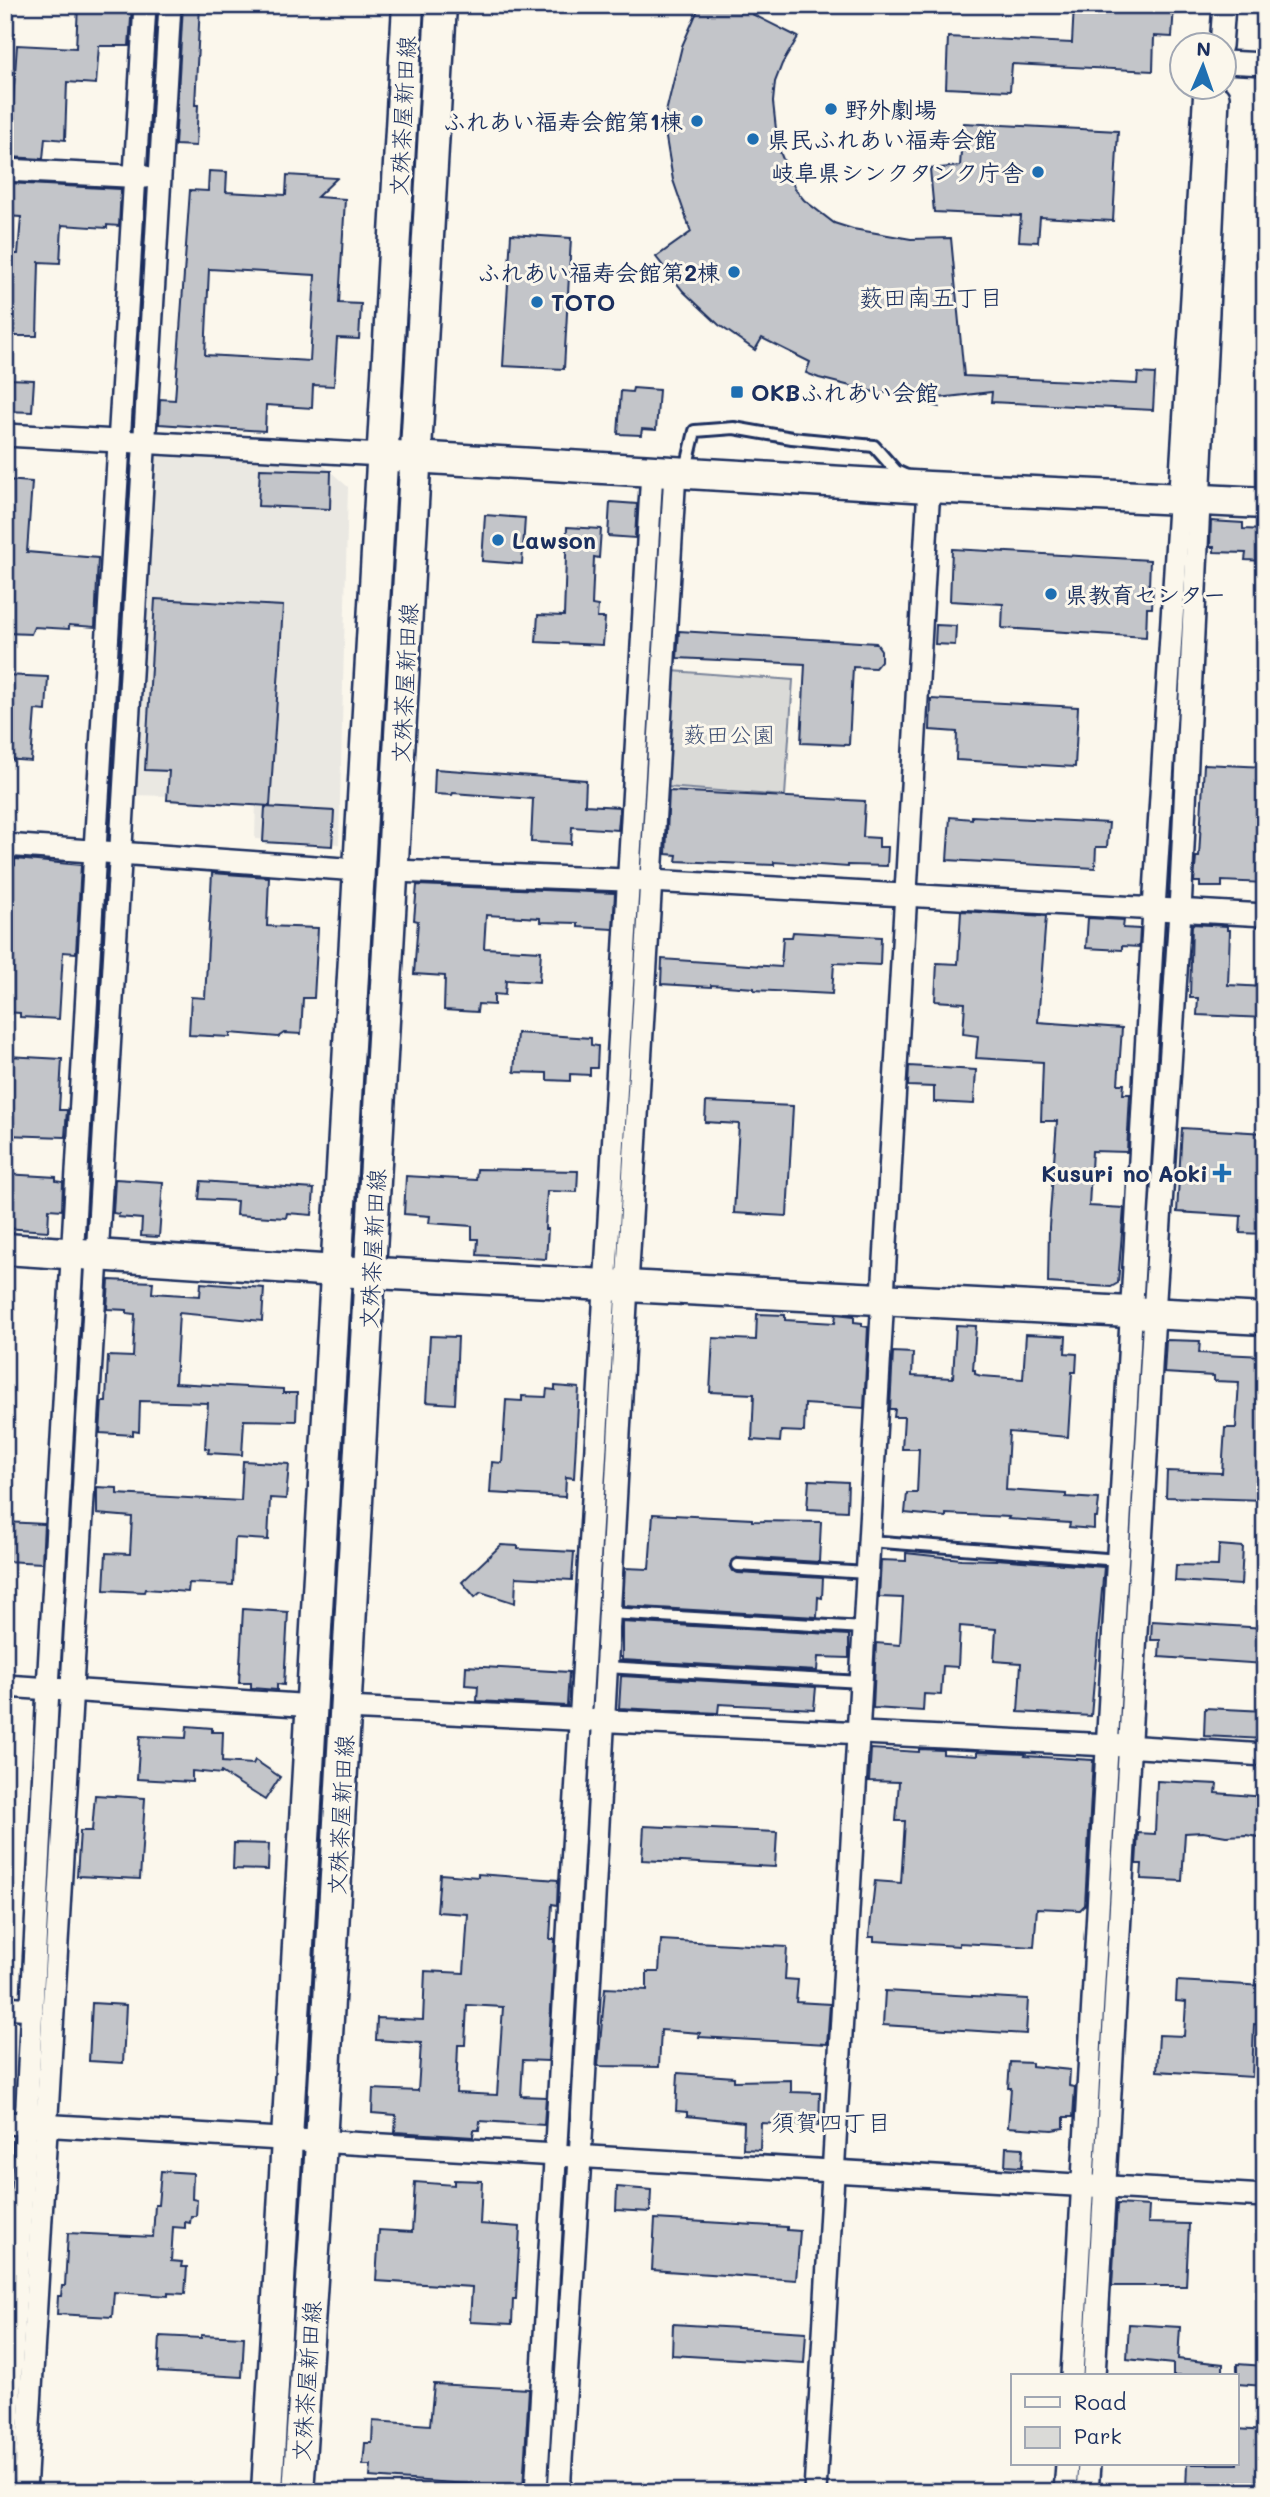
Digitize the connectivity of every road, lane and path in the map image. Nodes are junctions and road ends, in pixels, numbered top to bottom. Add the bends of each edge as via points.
1 (145, 5) edge
2 (170, 5) edge
3 (408, 5) edge
4 (441, 5) edge
5 (1209, 5) edge
6 (1224, 5) edge
7 (1208, 32) edge
8 (1222, 32) edge
9 (1238, 63) edge
10 (1265, 64) edge
11 (1204, 102) edge
12 (1218, 102) edge
13 (5, 170) edge
14 (134, 177) junction
15 (160, 178) junction
16 (5, 435) edge
17 (120, 442) junction
18 (144, 443) junction
19 (383, 456) junction
20 (415, 457) junction
21 (671, 472) junction
22 (929, 486) junction
23 (1189, 498) junction
24 (1265, 503) edge
25 (5, 845) edge
26 (94, 850) junction
27 (122, 852) junction
28 (358, 870) junction
29 (394, 871) junction
30 (630, 880) junction
31 (652, 881) junction
32 (905, 895) junction
33 (1154, 909) junction
34 (1180, 911) junction
35 (1265, 915) edge
36 (5, 1250) edge
37 (85, 1254) junction
38 (337, 1271) junction
39 (370, 1272) junction
40 (615, 1284) junction
41 (881, 1298) junction
42 (1143, 1313) junction
43 (1265, 1319) edge
44 (869, 1541) junction
45 (1119, 1560) junction
46 (738, 1566) dead end
47 (867, 1573) junction
48 (609, 1613) junction
49 (864, 1628) junction
50 (606, 1667) junction
51 (861, 1682) junction
52 (5, 1686) edge
53 (48, 1688) junction
54 (73, 1690) junction
55 (314, 1706) junction
56 (346, 1709) junction
57 (581, 1720) junction
58 (603, 1721) junction
59 (859, 1733) junction
60 (1119, 1746) junction
61 (1265, 1755) edge
62 (5, 2007) edge
63 (32, 2009) junction
64 (16, 2124) edge
65 (48, 2126) junction
66 (287, 2141) junction
67 (321, 2143) junction
68 (554, 2156) junction
69 (580, 2158) junction
70 (832, 2171) junction
71 (1083, 2185) junction
72 (1106, 2187) junction
73 (1265, 2196) edge
74 (1072, 2374) edge
75 (1094, 2374) edge
76 (1067, 2466) edge
77 (1089, 2466) edge
78 (5, 2476) edge
79 (25, 2492) edge
80 (267, 2492) edge
81 (298, 2492) edge
82 (536, 2492) edge
83 (559, 2492) edge
84 (815, 2492) edge
85 (1065, 2492) edge
86 (1087, 2492) edge

1 - 14 street
2 - 15 street
3 - 19 main road, 文殊茶屋新田線
4 - 20 main road, 文殊茶屋新田線
5 - 7 street
6 - 8 street
9 - 10 street
11 - 23 street
12 - 23 street
13 - 14 street
14 - 15 street
14 - 17 street
15 - 18 street
16 - 17 street
17 - 18 street
17 - 26 street
18 - 19 street
18 - 27 street
19 - 20 main road
19 - 28 main road, 文殊茶屋新田線
20 - 21 main road
20 - 29 main road, 文殊茶屋新田線
21 - 22 main road
21 - 22 lane via 695,431 734,428 874,446 897,471
21 - 30 street
21 - 31 street
22 - 23 main road
22 - 32 street
23 - 24 main road
23 - 33 street
23 - 34 street
25 - 26 street
26 - 27 street
26 - 37 street
27 - 28 street
27 - 37 street
28 - 38 main road, 文殊茶屋新田線
29 - 30 street
29 - 39 main road, 文殊茶屋新田線
30 - 31 street
30 - 40 street
31 - 32 street
31 - 40 street
32 - 33 street
32 - 41 street
33 - 34 street
33 - 42 street
34 - 35 street
34 - 42 street
36 - 37 main road
37 - 38 main road
37 - 53 street
37 - 54 street
38 - 39 main road
38 - 55 main road, 文殊茶屋新田線
39 - 40 main road
39 - 56 main road, 文殊茶屋新田線
40 - 41 main road
40 - 48 street
40 - 57 street
41 - 42 main road
41 - 44 street
42 - 43 main road
42 - 45 street
42 - 60 street
44 - 45 lane
44 - 47 street
45 - 60 street
46 - 47 lane
47 - 49 street
48 - 49 lane
48 - 50 street
49 - 51 street
50 - 51 lane
50 - 58 street
51 - 59 street
52 - 53 street
53 - 54 street
53 - 63 street
54 - 55 street
54 - 65 street
55 - 66 main road, 文殊茶屋新田線
56 - 57 street
56 - 67 main road, 文殊茶屋新田線
57 - 58 street
57 - 68 street
58 - 59 street
58 - 69 street
59 - 60 street
59 - 70 street
60 - 61 street
60 - 71 street
60 - 72 street
62 - 63 street
63 - 64 street
64 - 65 street
64 - 78 street
65 - 66 street
65 - 79 street
66 - 67 street
66 - 80 main road, 文殊茶屋新田線
67 - 68 street
67 - 81 main road, 文殊茶屋新田線
68 - 69 street
68 - 82 street
69 - 70 street
69 - 83 street
70 - 71 street
70 - 84 street
71 - 72 street
71 - 74 street
72 - 73 street
72 - 75 street
76 - 85 street
77 - 86 street

